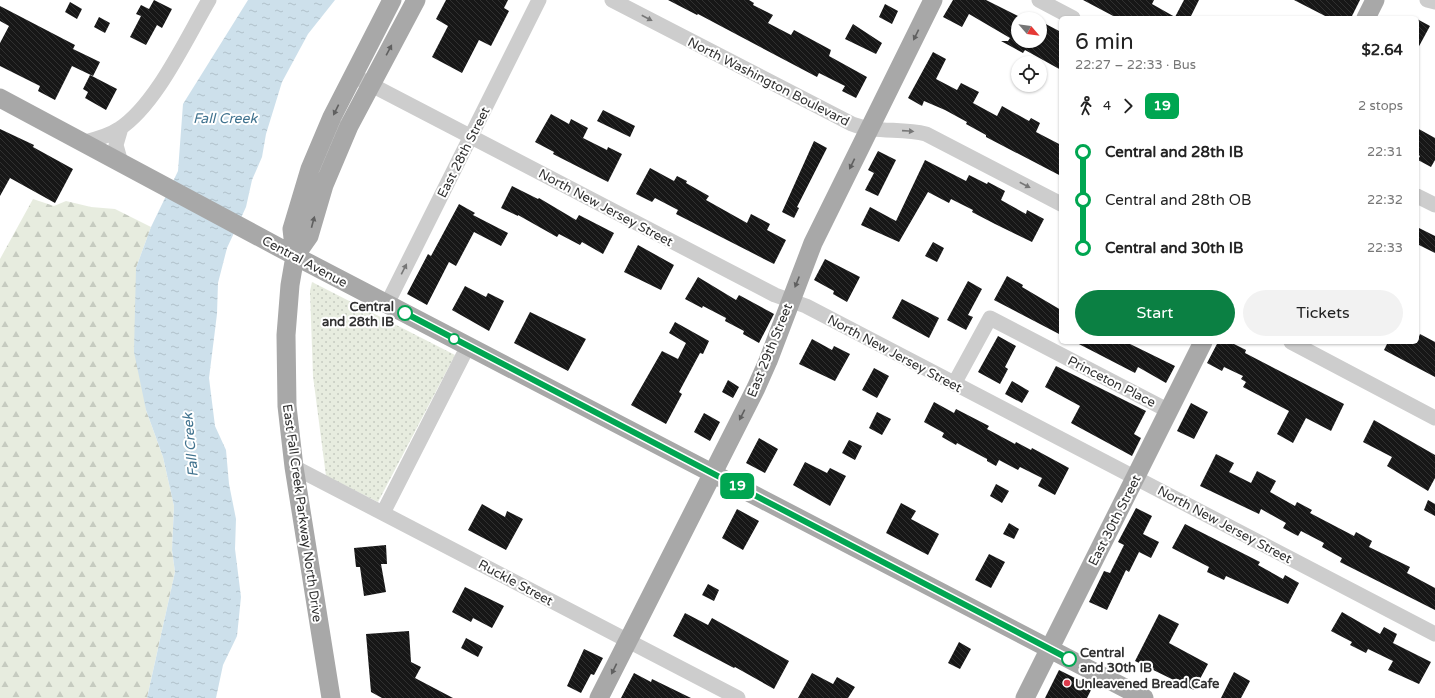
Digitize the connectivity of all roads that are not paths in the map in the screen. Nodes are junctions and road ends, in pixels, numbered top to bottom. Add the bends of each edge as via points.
1 (209, 0) edge
2 (392, 0) edge
3 (416, 0) edge
4 (539, 0) edge
5 (612, 0) edge
6 (933, 0) edge
7 (1039, 0) edge
8 (1375, 0) edge
9 (1427, 0) edge
10 (1435, 2) edge
11 (1069, 16) edge
12 (1367, 16) edge
13 (352, 75) junction
14 (370, 85) junction
15 (0, 98) edge
16 (121, 128) junction
17 (869, 129) junction
18 (471, 136) junction
19 (85, 142) junction
20 (124, 165) junction
21 (1419, 197) edge
22 (1059, 203) edge
23 (1435, 205) edge
24 (295, 256) junction
25 (790, 300) junction
26 (387, 304) junction
27 (1201, 344) edge
28 (1295, 344) edge
29 (468, 346) junction
30 (954, 384) junction
31 (1169, 410) junction
32 (1435, 418) edge
33 (294, 467) junction
34 (713, 473) junction
35 (1136, 478) junction
36 (383, 513) junction
37 (1435, 634) edge
38 (628, 641) junction
39 (1050, 649) junction
40 (331, 698) edge
41 (599, 698) edge
42 (738, 698) edge
43 (1025, 698) edge
44 (1144, 698) edge

1 - 16 street via 155,94
2 - 13 main road, East Fall Creek Parkway North Drive
14 -> 3 main road, East Fall Creek Parkway North Drive
4 - 18 street, East 28th Street
5 -> 17 street, North Washington Boulevard via 848,123
6 -> 17 main road, East 29th Street
7 - 11 street
8 - 12 main road
9 - 10 street
13 - 14 street, North New Jersey Street
13 -> 24 main road, East Fall Creek Parkway North Drive via 306,183 292,229
14 - 18 street, North New Jersey Street
24 -> 14 main road, East Fall Creek Parkway North Drive via 309,236 330,167
15 - 19 main road, Central Avenue
16 - 19 street
16 - 20 street via 116,145
17 -> 22 street, North Washington Boulevard via 912,131 931,136
17 -> 25 main road, East 29th Street via 813,243
18 - 25 street, North New Jersey Street via 775,295
26 -> 18 street, East 28th Street
19 - 20 main road, Central Avenue
20 - 24 main road, Central Avenue
21 - 23 street
24 - 26 main road, Central Avenue
24 - 33 main road, East Fall Creek Parkway North Drive via 287,314 285,368
25 - 30 street, North New Jersey Street
25 -> 34 main road, East 29th Street via 768,361
26 - 29 main road, Central Avenue
27 - 31 main road, East 30th Street
28 - 32 street
29 - 34 main road, Central Avenue
29 - 36 street
30 - 31 street, Princeton Place via 990,318
30 - 35 street, North New Jersey Street
31 - 35 main road, East 30th Street
33 - 36 street, Ruckle Street
33 - 40 main road, East Fall Creek Parkway North Drive
34 - 38 main road, East 29th Street
34 - 39 main road, Central Avenue
35 - 37 street, North New Jersey Street
35 - 39 main road, East 30th Street
36 - 38 street, Ruckle Street
38 -> 41 main road, East 29th Street
38 - 42 street, Ruckle Street
39 - 43 main road, East 30th Street
39 - 44 main road, Central Avenue

